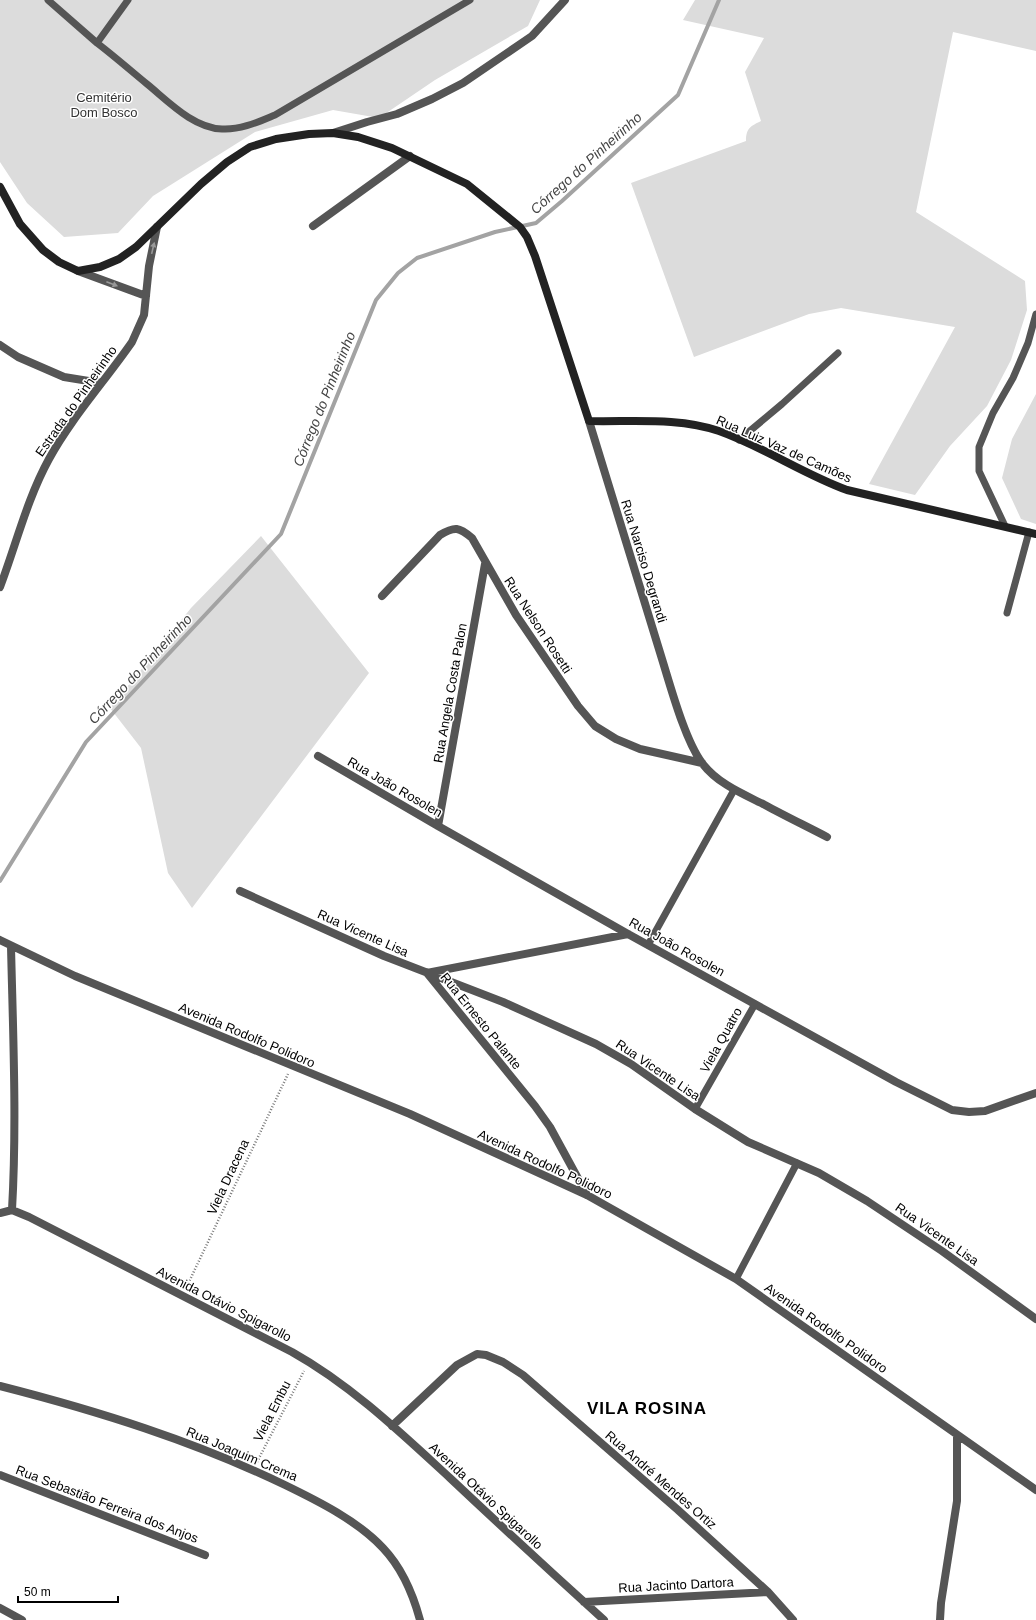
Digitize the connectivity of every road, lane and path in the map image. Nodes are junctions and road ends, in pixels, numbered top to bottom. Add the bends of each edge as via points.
1 (48, 0) edge
2 (128, 0) edge
3 (470, 0) edge
4 (565, 0) edge
5 (97, 43) junction
6 (333, 133) junction
7 (410, 156) junction
8 (0, 187) edge
9 (313, 226) dead end
10 (157, 227) junction
11 (78, 271) junction
12 (146, 296) junction
13 (1036, 314) edge
14 (0, 345) edge
15 (838, 353) dead end
16 (101, 384) junction
17 (589, 421) junction
18 (739, 440) junction
19 (1005, 526) junction
20 (1032, 533) edge
21 (485, 564) junction
22 (0, 588) edge
23 (382, 596) dead end
24 (1007, 613) dead end
25 (318, 756) dead end
26 (702, 763) junction
27 (734, 790) junction
28 (438, 826) junction
29 (827, 836) dead end
30 (240, 891) dead end
31 (628, 934) junction
32 (0, 940) edge
33 (648, 945) junction
34 (11, 946) junction
35 (427, 973) junction
36 (755, 1004) junction
37 (292, 1066) junction
38 (1036, 1093) edge
39 (695, 1109) junction
40 (797, 1163) junction
41 (587, 1195) junction
42 (12, 1210) junction
43 (0, 1213) edge
44 (736, 1279) junction
45 (183, 1296) junction
46 (1036, 1319) edge
47 (309, 1361) junction
48 (0, 1386) edge
49 (392, 1426) junction
50 (957, 1436) junction
51 (253, 1470) junction
52 (0, 1475) edge
53 (1036, 1490) edge
54 (205, 1555) dead end
55 (768, 1592) junction
56 (584, 1602) junction
57 (0, 1608) edge
58 (22, 1620) edge
59 (420, 1620) edge
60 (604, 1620) edge
61 (792, 1620) edge
62 (940, 1620) edge

1 - 5 lane
2 - 5 lane
3 - 5 lane via 275,115 250,125 233,128 208,127 197,122
4 - 6 street via 532,36 463,83 397,114
6 - 7 main road, Rua Narciso Degrandi via 358,137
6 - 10 main road, Rua Narciso Degrandi via 276,139 250,147 201,184
7 - 9 street
7 - 17 main road, Rua Narciso Degrandi via 468,184 518,225 527,237
8 - 11 main road via 30,237 59,262
10 - 11 main road, Rua Narciso Degrandi via 119,259 100,267
12 -> 10 street, Estrada do Pinheirinho
11 -> 12 street
12 - 16 street, Estrada do Pinheirinho via 144,316 132,342
13 - 19 lane via 1028,344 1014,378 993,413 979,448 979,471
14 - 16 street via 18,357 64,377
15 - 18 lane
16 - 22 street, Estrada do Pinheirinho via 49,459 35,488
17 - 18 main road, Rua Luiz Vaz de Camões via 687,424 720,432
17 - 26 street, Rua Narciso Degrandi via 668,679 686,731
18 - 19 main road, Rua Luiz Vaz de Camões via 824,482 846,490
19 - 20 main road, Rua Luiz Vaz de Camões
20 - 24 lane
21 - 23 street, Rua Nelson Rosetti via 472,538 464,531 450,529 424,550
21 - 26 street, Rua Nelson Rosetti via 549,665 595,726 616,739 640,748
21 - 28 street, Rua Angela Costa Palon
25 - 28 street, Rua João Rosolen
26 - 27 street, Rua Narciso Degrandi
27 - 29 street, Rua Narciso Degrandi
27 - 33 lane
28 - 31 street, Rua João Rosolen
30 - 35 street, Rua Vicente Lisa
31 - 33 street, Rua João Rosolen
31 - 35 street, Rua Ernesto Palante
32 - 34 street, Avenida Rodolfo Polidoro
33 - 36 street, Rua João Rosolen
34 - 37 street, Avenida Rodolfo Polidoro via 75,976
34 - 42 street via 14,1115
35 - 39 street, Rua Vicente Lisa via 503,1002 596,1044 631,1064
35 - 41 street, Rua Ernesto Palante via 550,1127
36 - 38 street, Rua João Rosolen via 952,1110 985,1111
36 - 39 lane, Viela Quatro
37 - 41 street, Avenida Rodolfo Polidoro via 410,1114
37 - 45 path, Viela Dracena
39 - 40 street, Rua Vicente Lisa via 748,1142
40 - 44 lane
40 - 46 street, Rua Vicente Lisa via 832,1179 867,1200
41 - 44 street, Avenida Rodolfo Polidoro
42 - 43 street
42 - 45 street, Avenida Otávio Spigarollo
44 - 50 street, Avenida Rodolfo Polidoro
45 - 47 street, Avenida Otávio Spigarollo
47 - 49 street, Avenida Otávio Spigarollo via 351,1390
47 - 51 path, Viela Embu
48 - 51 street, Rua Joaquim Crema via 59,1401 151,1430
49 - 55 street, Rua André Mendes Ortiz via 457,1365 467,1359 477,1354 503,1362 555,1402
49 - 56 street, Avenida Otávio Spigarollo
50 - 53 street, Avenida Rodolfo Polidoro
50 - 62 street via 957,1501
51 - 59 street, Rua Joaquim Crema via 314,1499 362,1530 383,1548 399,1570 414,1598
52 - 54 street, Rua Sebastião Ferreira dos Anjos
55 - 56 street, Rua Jacinto Dartora
55 - 61 street, Rua André Mendes Ortiz
56 - 60 street, Avenida Otávio Spigarollo
57 - 58 street

